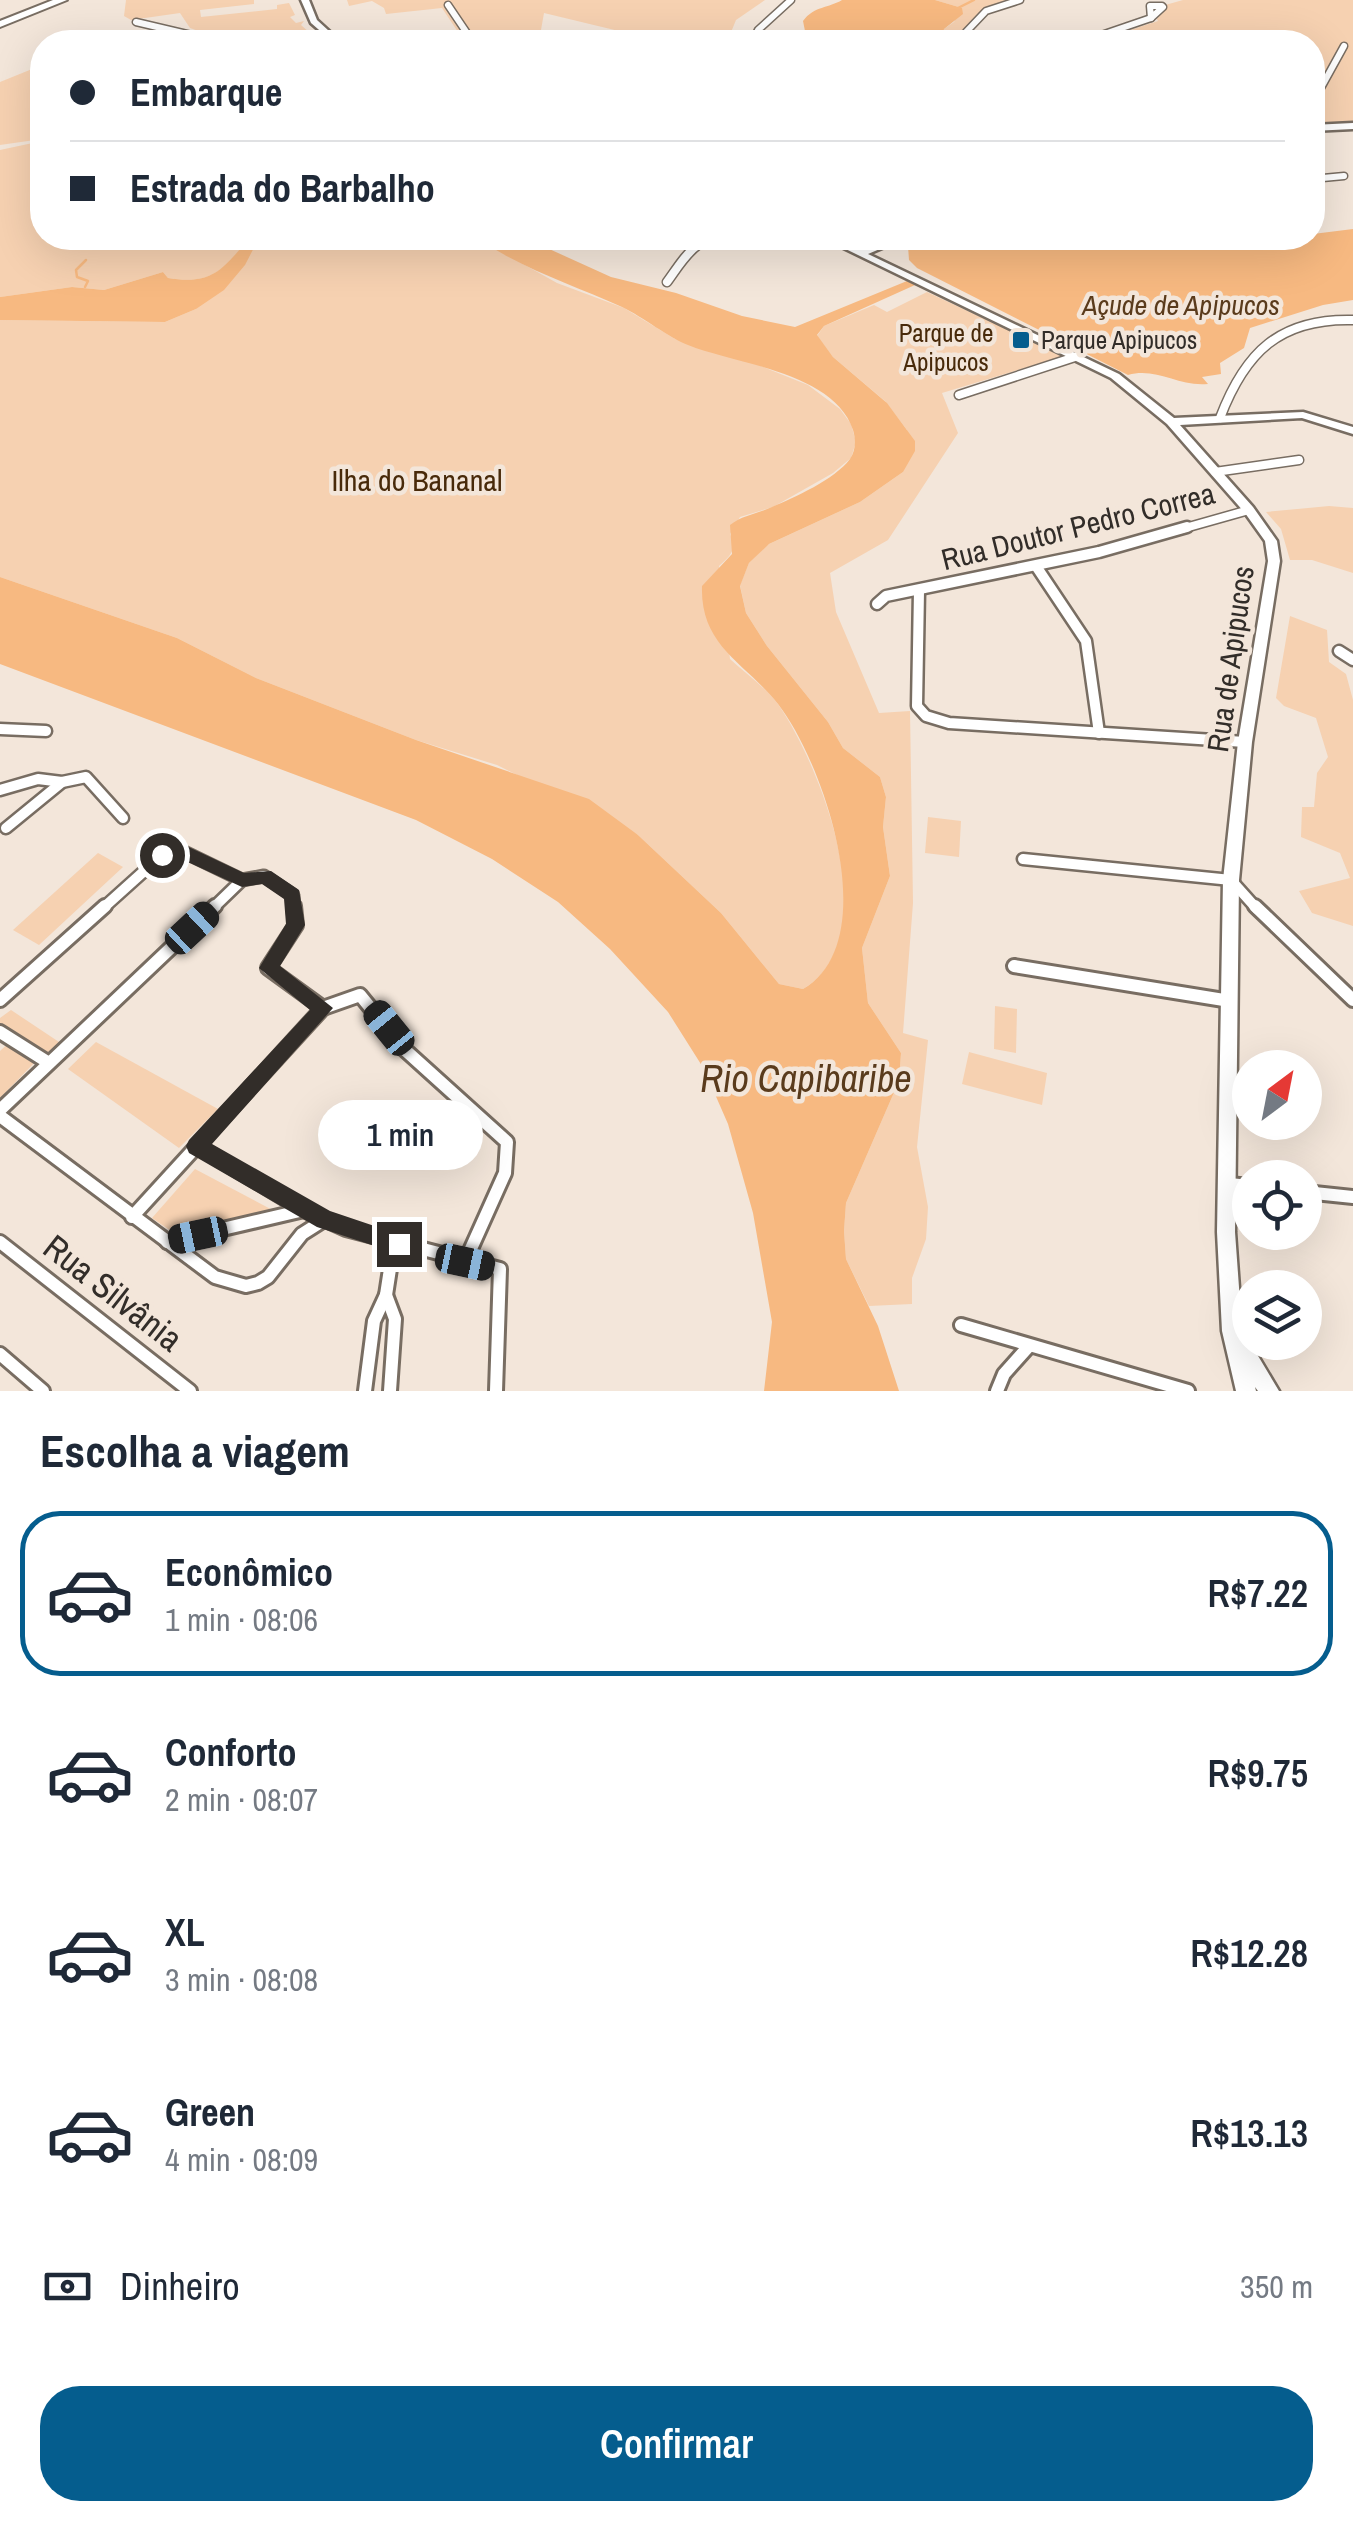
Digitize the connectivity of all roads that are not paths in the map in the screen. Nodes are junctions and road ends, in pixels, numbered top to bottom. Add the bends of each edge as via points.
1 (48, 0) edge
2 (62, 0) edge
3 (305, 0) edge
4 (791, 0) edge
5 (1020, 0) edge
6 (448, 5) dead end
7 (1151, 18) dead end
8 (0, 21) edge
9 (136, 22) dead end
10 (170, 30) edge
11 (324, 30) edge
12 (465, 30) edge
13 (758, 30) edge
14 (968, 30) edge
15 (1116, 30) edge
16 (1344, 46) dead end
17 (1325, 80) edge
18 (1353, 126) edge
19 (1325, 127) edge
20 (1344, 176) dead end
21 (1325, 178) edge
22 (694, 250) edge
23 (855, 250) edge
24 (868, 250) edge
25 (861, 253) junction
26 (667, 282) dead end
27 (1353, 320) edge
28 (1078, 356) junction
29 (959, 395) dead end
30 (1220, 418) junction
31 (1170, 422) junction
32 (1352, 429) edge
33 (1299, 460) dead end
34 (1215, 472) junction
35 (1249, 510) junction
36 (1036, 566) junction
37 (918, 591) junction
38 (877, 604) dead end
39 (1340, 651) dead end
40 (1353, 660) edge
41 (0, 729) edge
42 (46, 731) dead end
43 (1099, 733) junction
44 (1245, 742) junction
45 (62, 782) junction
46 (0, 790) edge
47 (124, 818) dead end
48 (6, 828) dead end
49 (1023, 859) dead end
50 (242, 880) junction
51 (1231, 880) junction
52 (1014, 966) dead end
53 (0, 1000) edge
54 (1353, 1000) edge
55 (1230, 1001) junction
56 (323, 1008) junction
57 (0, 1032) edge
58 (49, 1062) junction
59 (0, 1113) edge
60 (197, 1146) junction
61 (1229, 1184) junction
62 (1232, 1184) edge
63 (1322, 1193) edge
64 (1353, 1196) edge
65 (304, 1210) junction
66 (132, 1216) junction
67 (324, 1220) junction
68 (0, 1242) edge
69 (167, 1242) junction
70 (394, 1243) junction
71 (465, 1262) junction
72 (386, 1295) junction
73 (961, 1325) dead end
74 (1232, 1331) edge
75 (1029, 1346) junction
76 (0, 1354) edge
77 (1239, 1360) edge
78 (1250, 1360) edge
79 (43, 1391) edge
80 (190, 1391) edge
81 (365, 1391) edge
82 (390, 1391) edge
83 (496, 1391) edge
84 (997, 1391) edge
85 (1188, 1391) edge
86 (1246, 1391) edge
87 (1269, 1391) edge

1 - 8 highway
2 - 8 highway
3 - 11 main road
4 - 13 street
5 - 14 street via 986,11
6 - 12 street
7 - 15 street
9 - 10 street
16 - 17 street
18 - 19 main road
20 - 21 street
22 - 26 street
23 - 25 main road, Rua de Apipucos
24 - 25 main road
25 - 28 main road, Rua de Apipucos
27 - 30 street via 1321,320 1265,342
28 - 29 street
28 - 31 main road, Rua de Apipucos via 1115,376
30 - 31 main road
30 - 32 main road via 1304,415
31 - 34 main road, Rua de Apipucos
33 - 34 street
34 - 35 main road, Rua de Apipucos
35 - 36 street, Rua Doutor Pedro Correa
35 - 44 main road, Rua de Apipucos via 1270,541 1274,561
36 - 37 street, Rua Doutor Pedro Correa
36 - 43 street via 1086,641
37 - 38 street, Rua Doutor Pedro Correa
37 - 43 street via 917,706 926,716
39 - 40 street
41 - 42 street
43 - 44 street
44 - 51 main road, Rua de Apipucos
45 - 46 street via 38,779
45 - 47 street via 91,780
45 - 48 street
49 - 51 street
50 - 53 street via 178,849 167,852
50 - 56 street via 264,876 293,895 296,925 268,968
50 - 58 street
51 - 54 street
51 - 55 main road, Rua de Apipucos
52 - 55 street
55 - 61 main road, Rua de Apipucos
56 - 60 street
56 - 71 street via 360,994 404,1049 507,1142 505,1173
57 - 58 street
58 - 59 street
59 - 66 street
60 - 65 street
60 - 66 street
61 - 62 street
61 - 74 main road, Rua de Apipucos
63 - 64 street
65 - 67 street
65 - 69 street
66 - 69 street
67 - 69 street via 302,1234 268,1277 246,1286 214,1276
67 - 70 street
68 - 80 street, Rua Silvânia
70 - 71 street
70 - 72 street
71 - 83 street via 500,1270
72 - 81 street via 374,1322
72 - 82 street via 395,1319
73 - 75 street
75 - 84 street
75 - 85 street
76 - 79 street
77 - 86 main road, Rua de Apipucos
78 - 87 main road

